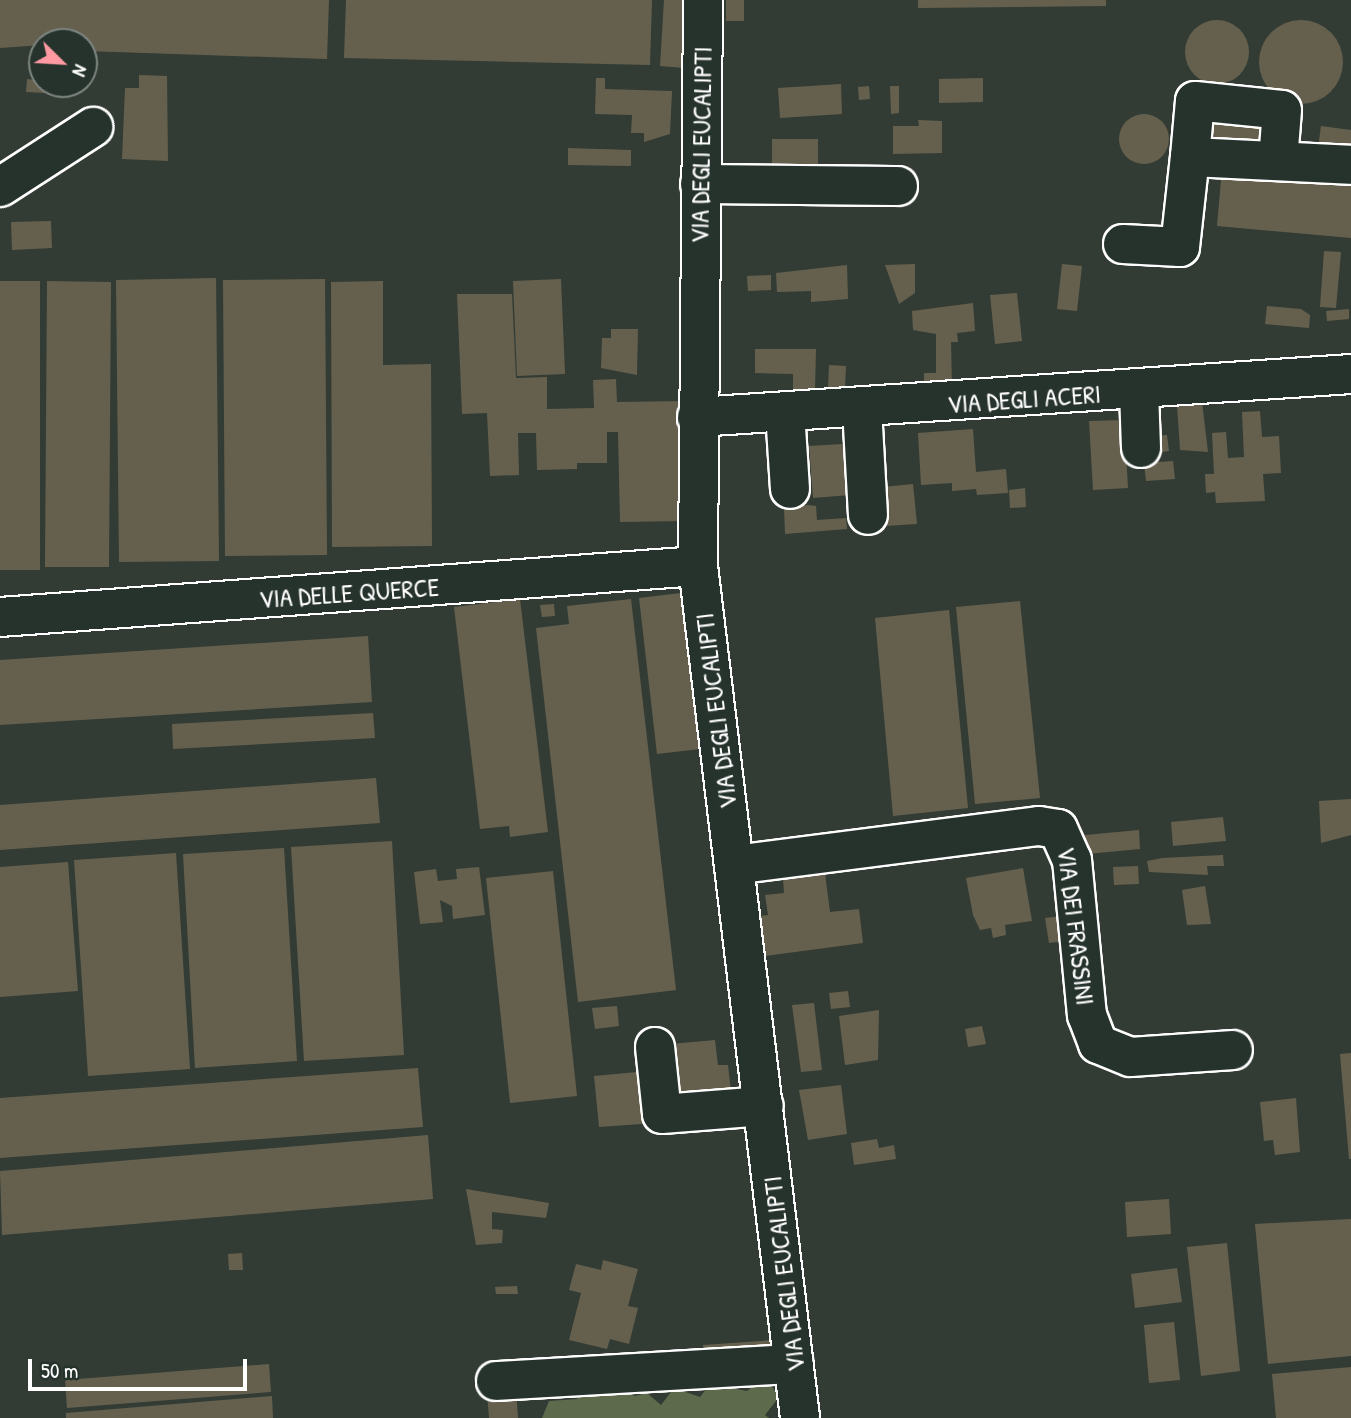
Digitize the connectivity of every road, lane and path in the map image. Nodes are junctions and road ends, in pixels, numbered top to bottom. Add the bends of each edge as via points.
1 (703, 0) edge
2 (93, 127) dead end
3 (1190, 157) junction
4 (1278, 161) junction
5 (1351, 165) edge
6 (700, 184) junction
7 (898, 186) dead end
8 (0, 187) edge
9 (1123, 244) dead end
10 (1351, 374) edge
11 (1139, 391) junction
12 (862, 408) junction
13 (785, 412) junction
14 (697, 417) junction
15 (1141, 448) dead end
16 (790, 489) dead end
17 (868, 515) dead end
18 (698, 566) junction
19 (0, 617) edge
20 (734, 865) junction
21 (655, 1046) dead end
22 (1233, 1050) dead end
23 (764, 1106) junction
24 (794, 1364) junction
25 (496, 1381) dead end
26 (800, 1418) edge

1 - 6 street, VIA DEGLI EUCALIPTI
2 - 8 street
3 - 4 street
3 - 4 street via 1195,101 1282,110
3 - 9 street via 1180,247
4 - 5 street
6 - 7 street
6 - 14 street, VIA DEGLI EUCALIPTI
10 - 11 street, VIA DEGLI ACERI
11 - 12 street, VIA DEGLI ACERI
11 - 15 street
12 - 13 street, VIA DEGLI ACERI
12 - 17 street
13 - 14 street, VIA DEGLI ACERI
13 - 16 street
14 - 18 street, VIA DEGLI EUCALIPTI
18 - 19 street, VIA DELLE QUERCE
18 - 20 street, VIA DEGLI EUCALIPTI
20 - 22 street, VIA DEI FRASSINI via 1039,826 1058,829 1072,860 1087,1015 1098,1044 1131,1057
20 - 23 street, VIA DEGLI EUCALIPTI
21 - 23 street via 662,1114
23 - 24 street, VIA DEGLI EUCALIPTI
24 - 25 street
24 - 26 street, VIA DEGLI EUCALIPTI

